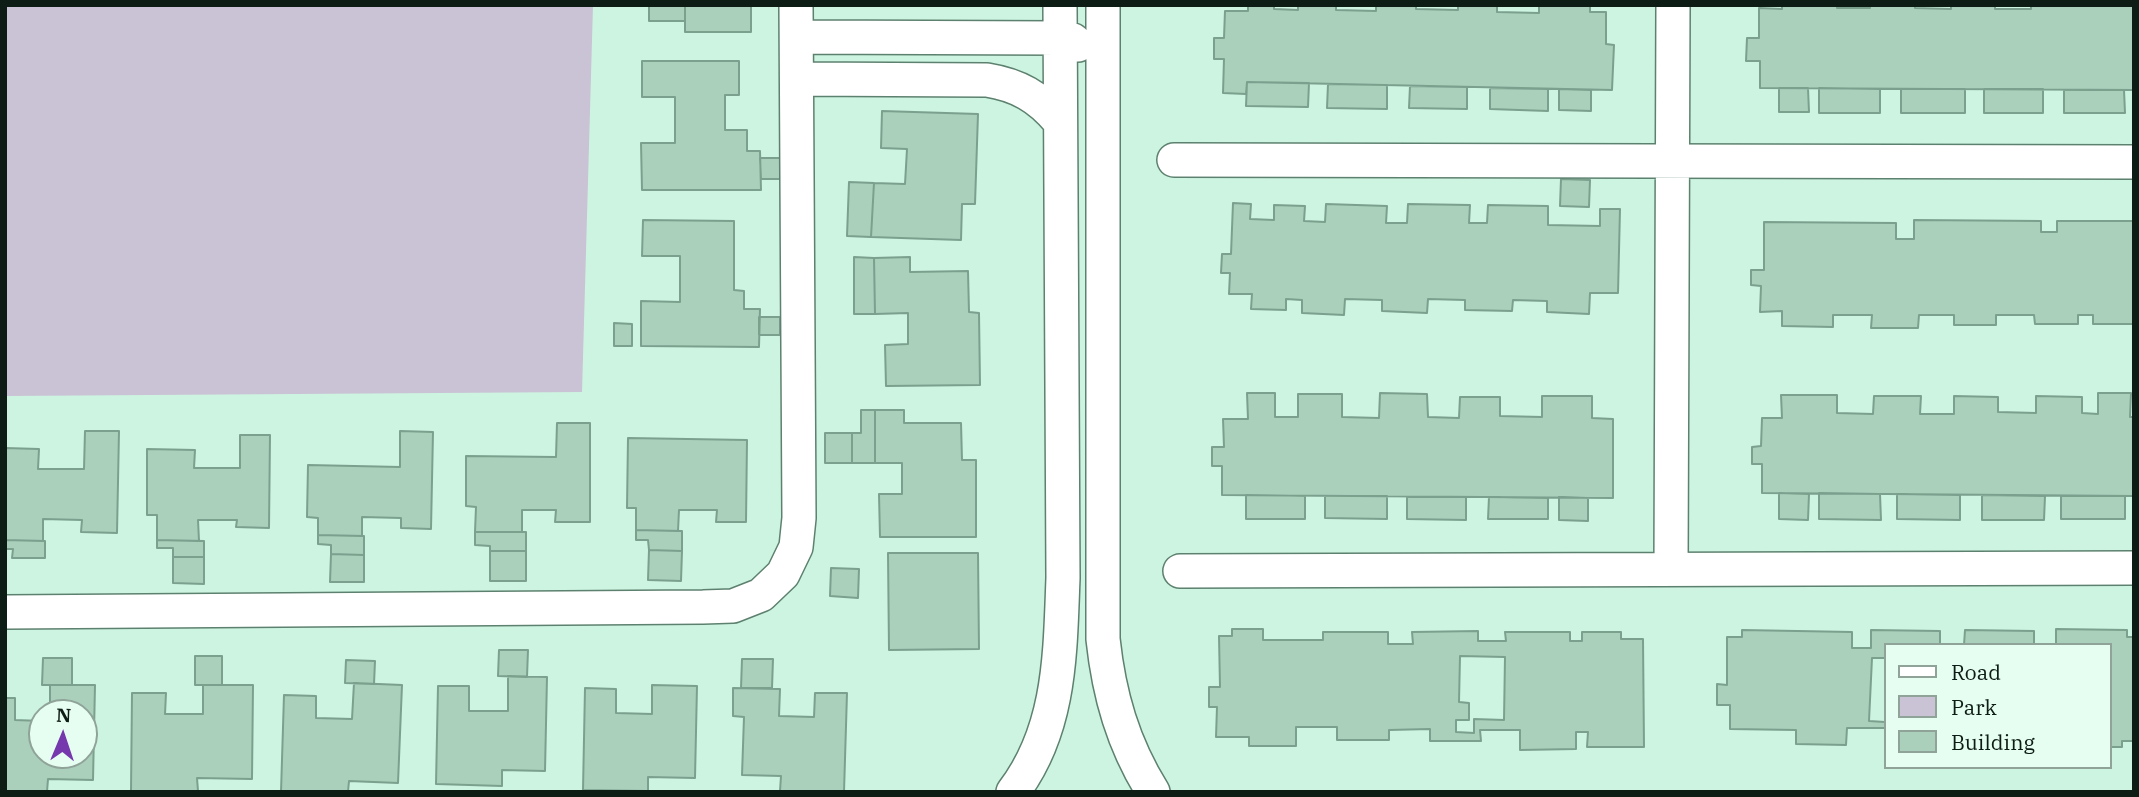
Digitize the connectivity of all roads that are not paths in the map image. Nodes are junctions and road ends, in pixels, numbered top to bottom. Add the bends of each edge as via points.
1 (1103, 5) edge
2 (1673, 5) edge
3 (797, 21) edge
4 (1060, 21) edge
5 (797, 79) junction
6 (1059, 121) junction
7 (1174, 160) dead end
8 (1672, 162) junction
9 (2134, 162) edge
10 (1101, 254) junction
11 (2134, 568) edge
12 (1671, 569) junction
13 (1180, 571) dead end
14 (5, 612) edge
15 (1013, 792) edge
16 (1153, 792) edge

1 - 10 street
2 - 8 street
3 - 4 street
3 - 5 street
4 - 6 street
4 - 10 street via 1081,50 1084,228
5 - 6 street via 987,80 1028,92
5 - 14 street via 799,518 796,547 783,574 761,595 733,606 703,607
6 - 15 street via 1063,578 1059,659 1050,718 1038,750
7 - 8 street
8 - 9 street
8 - 12 street
10 - 16 street via 1105,650 1123,734
11 - 12 street
12 - 13 street

